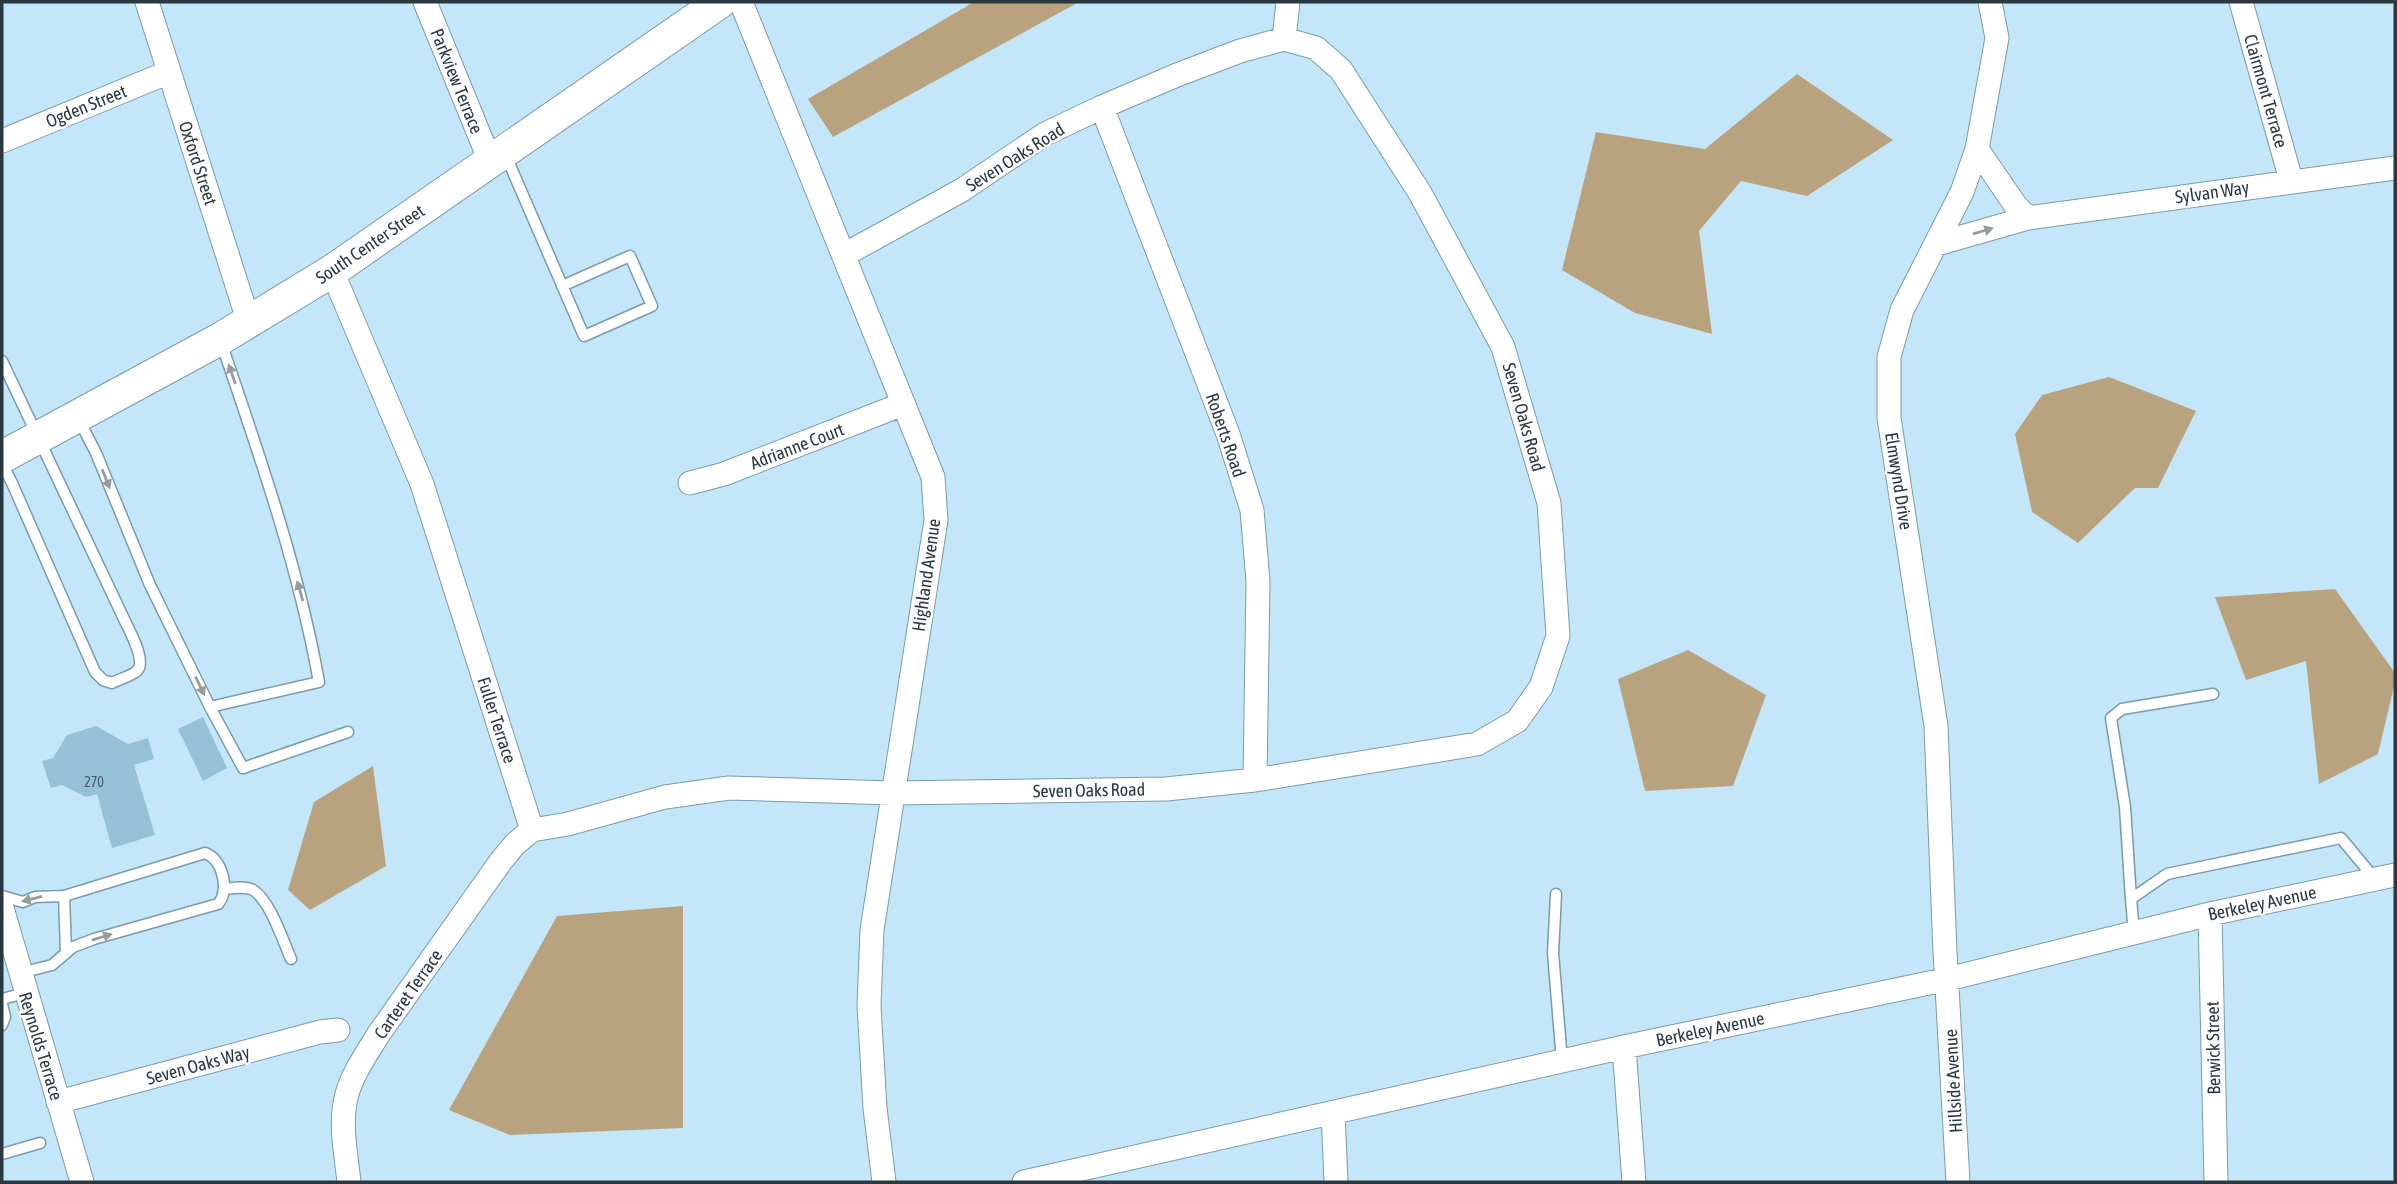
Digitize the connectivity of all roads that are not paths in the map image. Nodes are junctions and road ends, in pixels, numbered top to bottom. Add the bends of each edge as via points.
1 (147, 2) edge
2 (425, 2) edge
3 (720, 2) edge
4 (741, 2) edge
5 (1287, 2) edge
6 (1990, 2) edge
7 (2241, 2) edge
8 (1284, 39) junction
9 (169, 72) junction
10 (1102, 107) junction
11 (2, 141) edge
12 (1977, 149) junction
13 (497, 156) junction
14 (2395, 168) edge
15 (2291, 180) junction
16 (2028, 218) junction
17 (1937, 244) junction
18 (844, 255) junction
19 (332, 271) junction
20 (562, 286) junction
21 (249, 323) junction
22 (220, 340) junction
23 (2, 361) edge
24 (903, 404) junction
25 (77, 417) junction
26 (39, 437) junction
27 (2, 457) edge
28 (2, 463) edge
29 (690, 483) dead end
30 (2213, 694) dead end
31 (211, 707) junction
32 (348, 732) dead end
33 (1255, 780) junction
34 (892, 793) junction
35 (532, 830) junction
36 (2385, 877) edge
37 (225, 889) junction
38 (1556, 894) dead end
39 (2, 896) edge
40 (64, 896) junction
41 (2131, 899) junction
42 (2, 908) edge
43 (2210, 914) junction
44 (2134, 933) junction
45 (66, 952) junction
46 (291, 959) dead end
47 (1948, 979) junction
48 (22, 983) junction
49 (2, 999) edge
50 (2, 1004) edge
51 (2, 1025) edge
52 (338, 1030) dead end
53 (1624, 1047) junction
54 (1562, 1061) junction
55 (58, 1102) junction
56 (1332, 1113) junction
57 (40, 1143) dead end
58 (2, 1154) edge
59 (82, 1182) edge
60 (349, 1182) edge
61 (884, 1182) edge
62 (1024, 1182) edge
63 (1336, 1182) edge
64 (1634, 1182) edge
65 (1958, 1182) edge
66 (2216, 1182) edge

1 - 9 street, Oxford Street
2 - 13 street, Parkview Terrace
3 - 13 main road, South Center Street
4 - 18 street, Highland Avenue
5 - 8 street
6 - 12 street, Elmwynd Drive via 1997,38
7 - 15 street, Clairmont Terrace
8 - 10 street, Seven Oaks Road via 1227,56
8 - 33 street, Seven Oaks Road via 1316,48 1341,70 1420,193 1503,347 1549,503 1558,636 1541,687 1517,721 1477,744
9 - 11 street, Ogden Street
9 - 21 street, Oxford Street
10 - 18 street, Seven Oaks Road via 1045,134 962,190
10 - 33 street, Roberts Road via 1228,434 1252,510 1258,581
12 - 16 street
12 - 17 street, Elmwynd Drive
13 - 19 main road, South Center Street
13 - 20 lane
14 - 15 street, Sylvan Way
15 - 16 street, Sylvan Way
17 -> 16 street, Sylvan Way
17 - 47 street, Elmwynd Drive via 1898,322 1889,357 1889,418 1936,726
18 - 24 street, Highland Avenue
19 - 21 main road, South Center Street
19 - 35 street, Fuller Terrace via 422,484
20 - 20 lane via 583,336 652,306 630,256
21 - 22 main road, South Center Street
22 - 25 main road, South Center Street
31 -> 22 lane via 319,682 308,619
23 - 26 lane
24 - 29 street, Adrianne Court
24 - 34 street, Highland Avenue via 933,477 936,520
25 - 26 main road, South Center Street
25 -> 31 lane via 150,585
26 - 27 main road, South Center Street
26 - 28 lane via 141,657 136,672 112,683 95,672
30 - 41 lane via 2122,709 2111,718 2125,807
31 - 32 lane via 243,768
33 - 34 street, Seven Oaks Road via 1166,789
34 - 35 street via 729,788 665,797
34 - 61 street, Highland Avenue via 872,930 869,1006 874,1108
35 - 60 street, Carteret Terrace via 501,861 361,1063 347,1094 343,1129
36 - 41 lane via 2341,838 2167,874
36 - 43 street, Berkeley Avenue
37 - 40 lane via 218,863 205,853
45 -> 37 lane via 94,939 218,904
37 - 46 lane via 245,887 260,897
38 - 54 lane via 1553,953
40 -> 39 lane via 23,902
40 - 45 lane
41 - 44 lane
42 - 48 street, Reynolds Terrace
43 - 44 street, Berkeley Avenue
43 - 66 street, Berwick Street
44 - 47 street, Berkeley Avenue
45 - 48 lane
47 - 53 street, Berkeley Avenue
47 - 65 street, Hillside Avenue
48 - 49 lane
48 - 55 street, Reynolds Terrace
50 - 51 lane
52 - 55 street, Seven Oaks Way
53 - 54 street, Berkeley Avenue
53 - 64 street
54 - 56 street, Berkeley Avenue
55 - 59 street, Reynolds Terrace
56 - 62 street, Berkeley Avenue
56 - 63 street
57 - 58 lane

